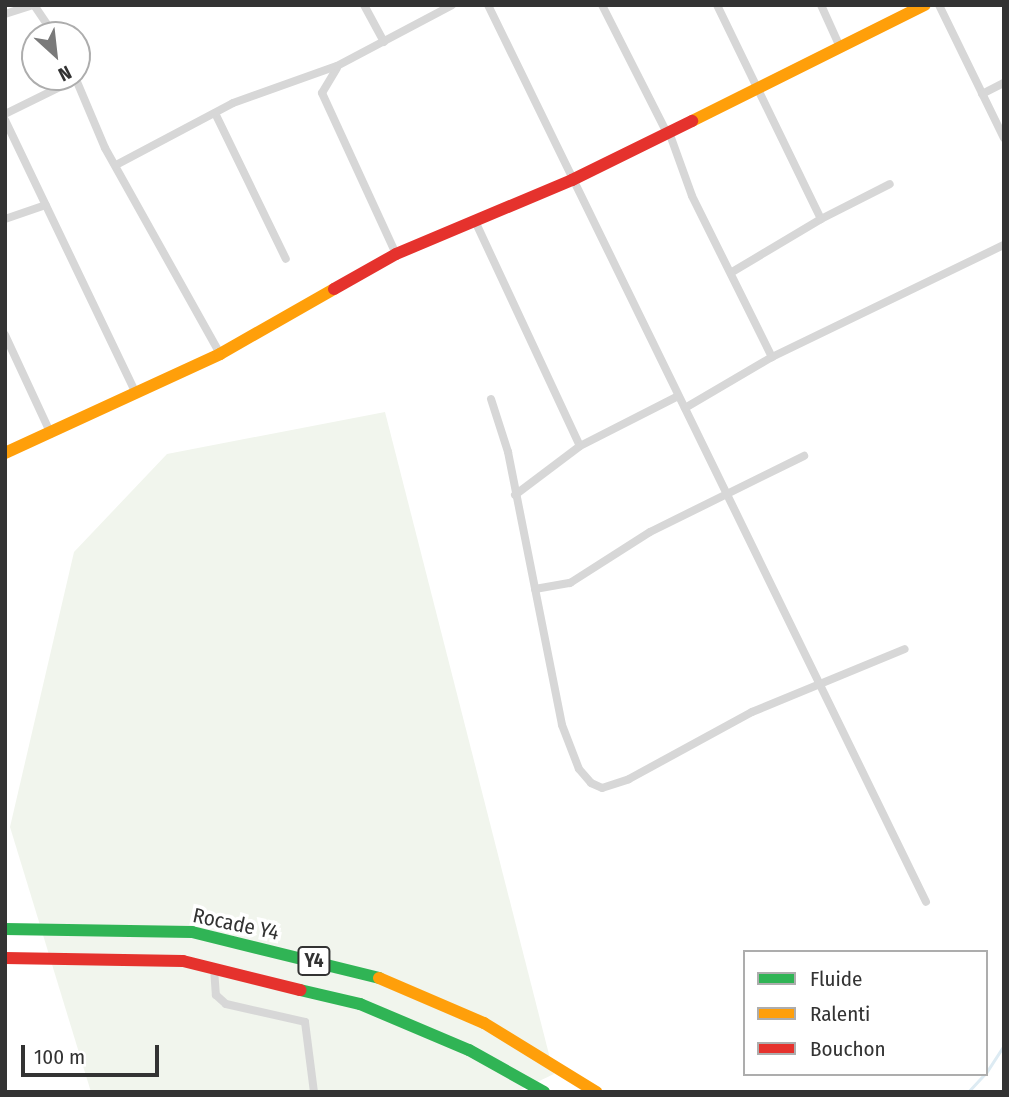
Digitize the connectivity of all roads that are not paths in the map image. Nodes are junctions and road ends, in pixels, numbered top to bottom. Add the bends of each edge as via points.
1 (33, 5) edge
2 (364, 5) edge
3 (452, 5) edge
4 (488, 5) edge
5 (602, 5) edge
6 (718, 5) edge
7 (821, 5) edge
8 (925, 5) edge
9 (939, 5) edge
10 (5, 14) edge
11 (44, 21) edge
12 (384, 42) junction
13 (840, 47) junction
14 (337, 66) junction
15 (1004, 83) edge
16 (758, 86) junction
17 (50, 91) edge
18 (81, 91) edge
19 (982, 94) junction
20 (215, 113) junction
21 (5, 114) edge
22 (5, 120) edge
23 (668, 133) junction
24 (1004, 138) edge
25 (116, 164) junction
26 (572, 180) junction
27 (890, 184) dead end
28 (46, 205) junction
29 (5, 219) edge
30 (821, 219) junction
31 (475, 221) junction
32 (1004, 246) edge
33 (396, 254) junction
34 (286, 258) dead end
35 (732, 272) junction
36 (5, 335) edge
37 (220, 354) junction
38 (772, 357) junction
39 (134, 389) junction
40 (678, 396) junction
41 (491, 399) dead end
42 (685, 408) junction
43 (51, 434) junction
44 (580, 446) junction
45 (5, 453) edge
46 (804, 456) dead end
47 (515, 495) junction
48 (725, 495) junction
49 (535, 589) junction
50 (905, 649) dead end
51 (816, 682) junction
52 (926, 902) dead end
53 (5, 929) edge
54 (5, 958) edge
55 (214, 968) junction
56 (314, 1092) edge
57 (544, 1092) edge
58 (596, 1092) edge

1 - 10 street
1 - 11 street
2 - 12 street
3 - 12 street
4 - 26 street
5 - 23 street
6 - 16 street
7 - 13 street
8 - 13 main road
9 - 19 street
12 - 14 street
13 - 16 main road
14 - 20 street
14 - 33 street via 322,93
15 - 19 street
16 - 23 main road
16 - 30 street
17 - 21 street
18 - 25 street
19 - 24 street
20 - 25 street
20 - 34 street
22 - 28 street
23 - 26 main road
23 - 35 street via 692,196
25 - 37 street
26 - 31 main road
26 - 40 street
27 - 30 street
28 - 29 street
28 - 39 street
30 - 35 street
31 - 33 main road
31 - 44 street
32 - 38 street
33 - 37 main road
35 - 38 street
36 - 43 street
37 - 39 main road
38 - 42 street
39 - 43 main road
40 - 42 street
40 - 44 street
41 - 47 street
42 - 48 street
43 - 45 main road
44 - 47 street
46 - 48 street
47 - 49 street
48 - 49 street via 650,532 570,583
48 - 51 street
49 - 51 street via 562,725 579,769 602,788
50 - 51 street
51 - 52 street
53 - 58 main road, Rocade Y4 / Y4 via 192,932 370,974 484,1023
54 - 55 main road, Y4 via 183,961
55 - 56 street via 216,995 226,1003 305,1022
55 - 57 main road, Y4 via 360,1004 469,1050

